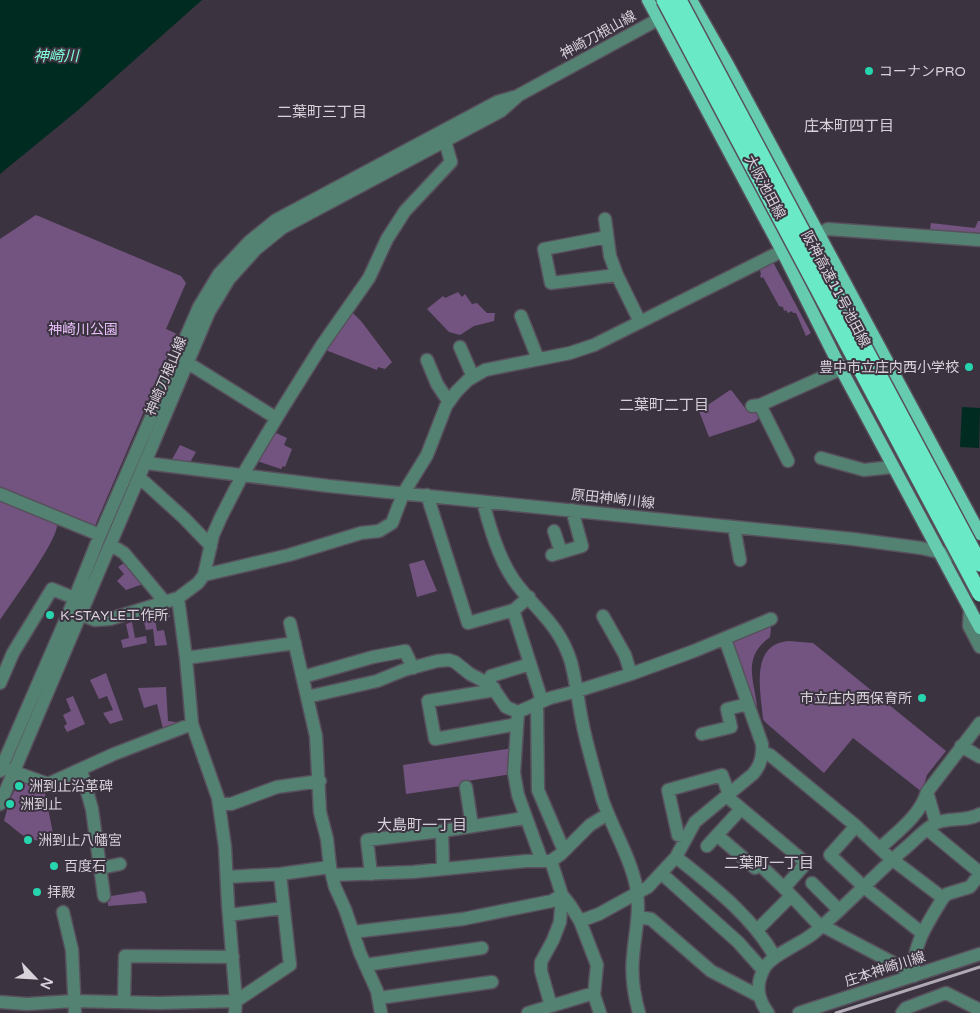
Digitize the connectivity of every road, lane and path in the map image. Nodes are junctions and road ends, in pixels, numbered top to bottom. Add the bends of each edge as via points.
1 (648, 0) edge
2 (664, 0) edge
3 (687, 0) edge
4 (658, 19) junction
5 (443, 135) junction
6 (604, 219) dead end
7 (819, 233) junction
8 (607, 237) junction
9 (980, 240) edge
10 (782, 251) junction
11 (617, 275) junction
12 (521, 316) dead end
13 (640, 322) junction
14 (460, 347) dead end
15 (538, 359) junction
16 (427, 360) dead end
17 (188, 363) junction
18 (841, 369) junction
19 (472, 377) junction
20 (449, 402) junction
21 (276, 418) junction
22 (821, 458) dead end
23 (788, 461) dead end
24 (146, 463) junction
25 (893, 467) junction
26 (242, 476) junction
27 (140, 478) junction
28 (0, 494) edge
29 (404, 494) junction
30 (427, 495) junction
31 (483, 502) junction
32 (572, 510) junction
33 (734, 527) junction
34 (554, 531) dead end
35 (980, 534) edge
36 (100, 535) junction
37 (111, 545) junction
38 (211, 546) junction
39 (938, 552) junction
40 (740, 560) dead end
41 (980, 563) edge
42 (204, 575) junction
43 (980, 594) edge
44 (529, 597) junction
45 (178, 598) junction
46 (165, 602) junction
47 (75, 608) junction
48 (970, 609) junction
49 (513, 610) junction
50 (603, 616) dead end
51 (771, 619) dead end
52 (290, 623) dead end
53 (980, 628) edge
54 (725, 639) junction
55 (295, 643) junction
56 (980, 647) edge
57 (186, 658) junction
58 (530, 664) junction
59 (413, 668) junction
60 (631, 674) junction
61 (303, 677) junction
62 (492, 682) junction
63 (0, 683) edge
64 (577, 691) junction
65 (308, 697) junction
66 (540, 702) junction
67 (748, 704) junction
68 (518, 718) junction
69 (980, 723) edge
70 (192, 724) junction
71 (702, 734) dead end
72 (961, 746) junction
73 (762, 752) junction
74 (980, 757) edge
75 (1, 769) edge
76 (81, 770) junction
77 (14, 772) junction
78 (320, 781) junction
79 (466, 787) dead end
80 (926, 792) junction
81 (728, 795) junction
82 (0, 804) edge
83 (219, 804) junction
84 (741, 809) junction
85 (608, 814) junction
86 (980, 814) edge
87 (525, 818) junction
88 (472, 826) junction
89 (856, 826) junction
90 (932, 826) junction
91 (442, 831) junction
92 (717, 835) junction
93 (687, 838) junction
94 (707, 846) dead end
95 (880, 848) junction
96 (564, 851) junction
97 (676, 857) junction
98 (892, 859) junction
99 (546, 861) junction
100 (120, 864) dead end
101 (101, 868) junction
102 (443, 869) junction
103 (331, 871) junction
104 (661, 873) junction
105 (280, 874) junction
106 (371, 874) junction
107 (227, 877) junction
108 (812, 883) dead end
109 (864, 887) junction
110 (788, 892) junction
111 (637, 893) junction
112 (562, 895) junction
113 (104, 896) dead end
114 (943, 898) junction
115 (283, 908) junction
116 (839, 910) junction
117 (63, 912) dead end
118 (229, 915) junction
119 (638, 917) junction
120 (580, 921) junction
121 (822, 927) junction
122 (757, 930) junction
123 (353, 932) junction
124 (922, 933) junction
125 (482, 948) dead end
126 (980, 954) edge
127 (233, 957) junction
128 (775, 957) junction
129 (365, 965) junction
130 (764, 970) junction
131 (914, 976) junction
132 (492, 982) dead end
133 (594, 993) junction
134 (759, 996) junction
135 (379, 998) junction
136 (0, 1002) edge
137 (124, 1002) junction
138 (551, 1006) junction
139 (75, 1007) edge
140 (236, 1007) edge
141 (159, 1008) edge
142 (980, 1010) edge
143 (380, 1013) edge
144 (528, 1013) edge
145 (600, 1013) edge
146 (639, 1013) edge
147 (768, 1013) edge
148 (798, 1013) edge
149 (903, 1013) edge

1 - 4 main road, 大阪池田線
2 - 43 highway, 阪神高速11号池田線, bridge
3 - 4 street, 神崎刀根山線
3 - 7 main road, 大阪池田線
3 - 41 highway, 阪神高速11号池田線, bridge
4 - 5 street, 神崎刀根山線 via 519,95 501,111
4 - 10 main road, 大阪池田線
5 - 17 street, 神崎刀根山線 via 282,228 256,249 229,279 209,312
5 - 21 street via 450,162 405,211 387,239 369,278
5 - 36 street, 神崎刀根山線 via 276,220 249,242 219,274 199,307
6 - 8 street
7 - 9 street via 834,229
7 - 10 street
7 - 35 main road, 大阪池田線
8 - 11 street
8 - 11 street via 544,249 551,283
10 - 13 street
10 - 18 main road, 大阪池田線
11 - 13 street
12 - 15 street
13 - 15 street via 594,345
14 - 19 street
15 - 19 street via 486,370
16 - 20 street
17 - 21 street
17 - 24 street, 神崎刀根山線
18 - 23 street via 756,406
18 - 25 main road, 大阪池田線
19 - 20 street
20 - 29 street via 425,459
21 - 26 street
22 - 25 street via 864,470
24 - 26 street, 原田神崎川線
24 - 27 street, 神崎刀根山線
25 - 39 main road, 大阪池田線
26 - 29 street, 原田神崎川線
26 - 38 street via 221,516
27 - 37 street, 神崎刀根山線
27 - 38 street
28 - 36 street
29 - 30 street, 原田神崎川線
29 - 42 street via 392,523 379,532
30 - 31 street, 原田神崎川線
30 - 49 street via 468,623
31 - 32 street, 原田神崎川線
31 - 44 street via 503,562
32 - 33 street, 原田神崎川線
32 - 34 street via 582,546 556,554
33 - 39 street, 原田神崎川線 via 853,539
33 - 40 street
36 - 47 street, 神崎刀根山線
37 - 46 street via 124,552
37 - 47 street, 神崎刀根山線
38 - 42 street
39 - 41 street, 原田神崎川線
39 - 48 main road, 大阪池田線
42 - 45 street
44 - 49 street
44 - 64 street via 566,646
45 - 46 street
45 - 57 street
46 - 47 street via 110,619 95,620
47 - 63 street via 52,589 12,653
47 - 75 street, 神崎刀根山線
47 - 77 street, 神崎刀根山線
48 - 53 main road, 大阪池田線
48 - 56 street via 969,626
49 - 58 street
50 - 60 street via 625,655
51 - 54 street
52 - 55 street
54 - 60 street
54 - 67 street
55 - 57 street
55 - 61 street
57 - 70 street
58 - 62 street
58 - 66 street
59 - 61 street via 405,651
59 - 62 street via 450,660 474,676
59 - 65 street via 377,681
60 - 64 street
61 - 65 street
62 - 68 street via 506,707
62 - 68 street via 489,691 428,701 435,739
64 - 66 street
64 - 85 street
65 - 78 street
66 - 68 street
66 - 96 street via 538,790
67 - 71 street via 726,709 731,727
67 - 73 street
68 - 87 street via 514,773
69 - 72 street
70 - 76 street
70 - 83 street
72 - 74 street
72 - 80 street
73 - 81 street via 753,774
73 - 89 street via 770,755
75 - 77 street
76 - 77 street via 48,784
76 - 101 street via 92,809
77 - 82 street, 神崎刀根山線
78 - 83 street via 277,786 231,804
78 - 103 street via 320,812
79 - 88 street
80 - 90 street
80 - 95 street via 924,802 911,819
81 - 84 street
81 - 93 street via 695,822
81 - 93 street via 722,775 668,790 678,835
83 - 107 street
84 - 92 street
84 - 110 street via 806,863
85 - 96 street via 590,825
85 - 111 street via 631,869
86 - 90 street
87 - 88 street
87 - 99 street
88 - 91 street
89 - 95 street
89 - 109 street via 830,854
90 - 98 street
90 - 114 street via 979,875 970,886
91 - 102 street
91 - 106 street via 368,840
92 - 94 street
92 - 110 street via 755,868 759,864
93 - 97 street
95 - 98 street
96 - 99 street
97 - 104 street
97 - 122 street via 712,886
98 - 109 street
98 - 114 street
99 - 102 street
99 - 112 street
100 - 101 street
101 - 113 street
102 - 106 street
103 - 105 street
103 - 106 street
103 - 123 street
104 - 111 street
104 - 130 street via 738,942
105 - 107 street
105 - 115 street
107 - 118 street
108 - 116 street
109 - 116 street
109 - 124 street
110 - 121 street
110 - 122 street
111 - 119 street
111 - 120 street
112 - 120 street
112 - 123 street via 552,901 463,920
112 - 138 street via 560,922 541,962
114 - 124 street
115 - 118 street
115 - 140 street via 290,965
116 - 121 street
117 - 139 street via 72,950
118 - 127 street
119 - 134 street via 650,920 711,971
119 - 146 street via 633,974
120 - 133 street via 597,965
121 - 128 street
121 - 131 street
122 - 128 street
123 - 129 street
124 - 131 street via 914,960
125 - 129 street
126 - 131 street, 庄本神崎川線
127 - 137 street via 124,956
127 - 140 street
128 - 130 street
129 - 135 street
130 - 134 street
131 - 148 street, 庄本神崎川線
132 - 135 street
133 - 138 street
133 - 145 street
134 - 147 street
135 - 143 street
136 - 139 street
137 - 139 street
137 - 141 street
138 - 144 street
140 - 141 street
142 - 149 street via 946,993 906,1008

